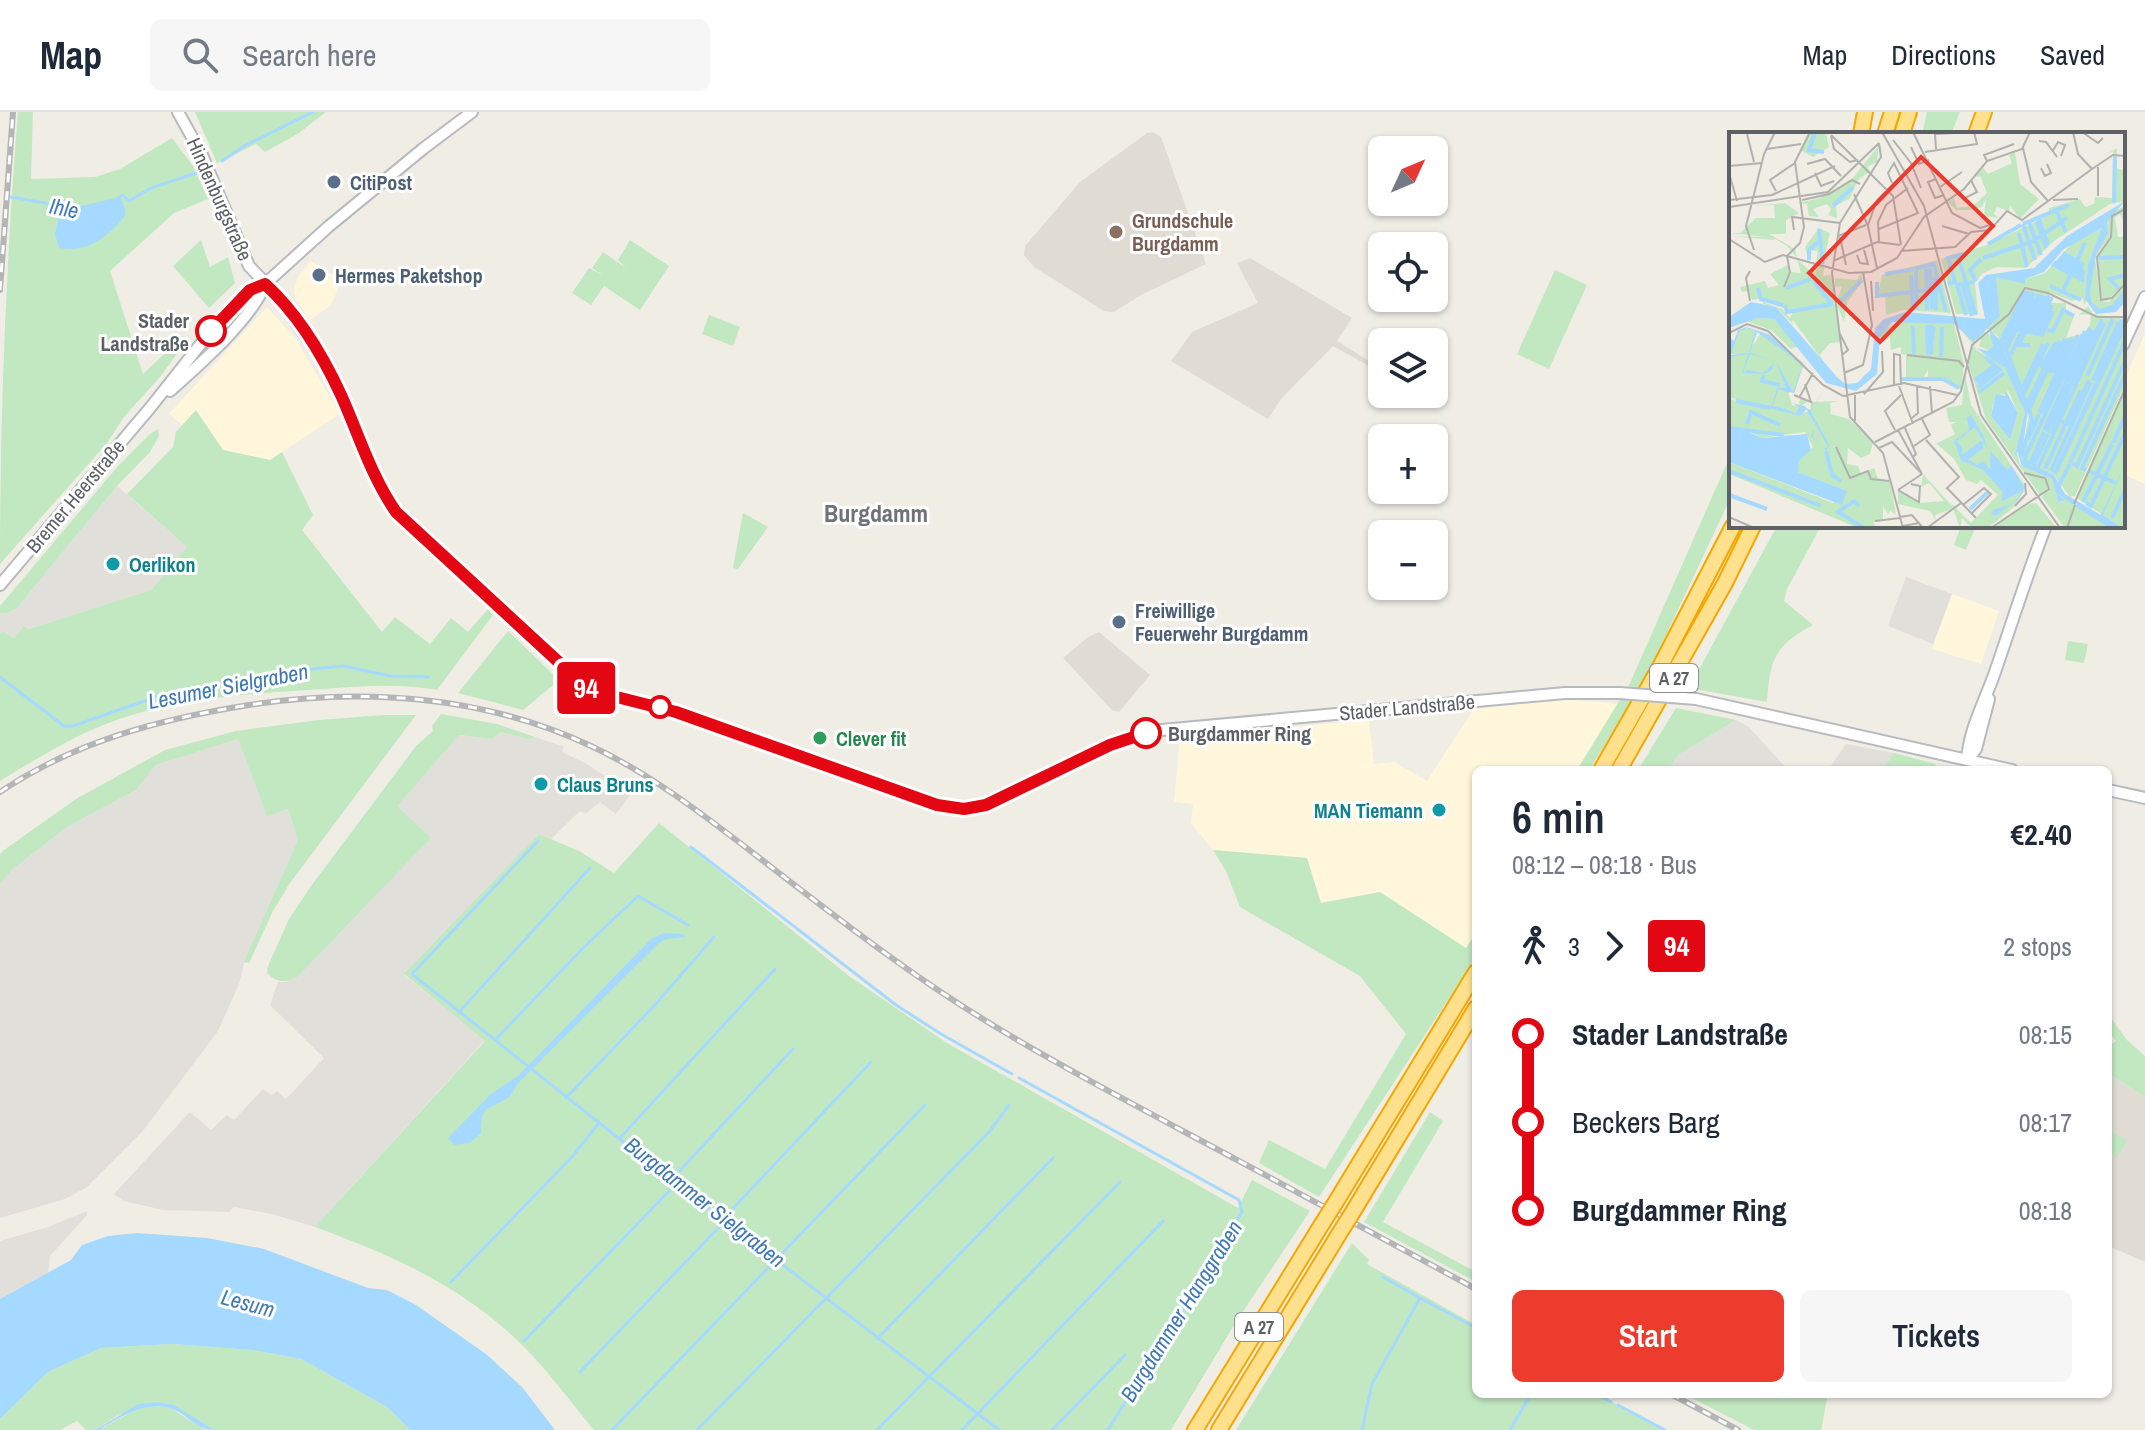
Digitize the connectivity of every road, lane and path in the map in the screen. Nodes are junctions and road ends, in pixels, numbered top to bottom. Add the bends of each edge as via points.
1 (178, 112) edge
2 (472, 112) edge
3 (1865, 112) edge
4 (1892, 112) edge
5 (1909, 112) edge
6 (1984, 112) edge
7 (1861, 132) edge
8 (1886, 132) edge
9 (1903, 132) edge
10 (1977, 132) edge
11 (265, 284) junction
12 (2145, 297) edge
13 (2125, 341) edge
14 (1732, 528) edge
15 (1752, 528) edge
16 (1762, 528) edge
17 (2045, 528) edge
18 (1725, 583) junction
19 (0, 585) edge
20 (1967, 760) junction
21 (1603, 766) edge
22 (1621, 766) edge
23 (1994, 766) edge
24 (2112, 791) edge
25 (2145, 798) edge
26 (1472, 978) edge
27 (1472, 1015) edge
28 (1195, 1430) edge
29 (1219, 1430) edge

1 - 11 street, Hindenburgstraße via 249,266
2 - 11 street, Bremer Heerstraße
3 - 7 highway
4 - 8 highway
5 - 9 highway
6 - 10 highway
11 - 19 street, Bremer Heerstraße via 259,300 150,408
11 - 20 street, Stader Landstraße, bridge via 329,370 396,512 584,686 676,712 937,805 986,805 1110,745 1162,730 1565,693 1696,699
12 - 13 street
14 - 21 highway, A 27
15 - 18 highway, A 27
16 - 18 highway
17 - 20 street via 1993,676 1976,749
18 - 22 highway, A 27
20 - 23 street, Stader Landstraße
24 - 25 street
26 - 28 highway, A 27, bridge
27 - 29 highway, A 27, bridge

